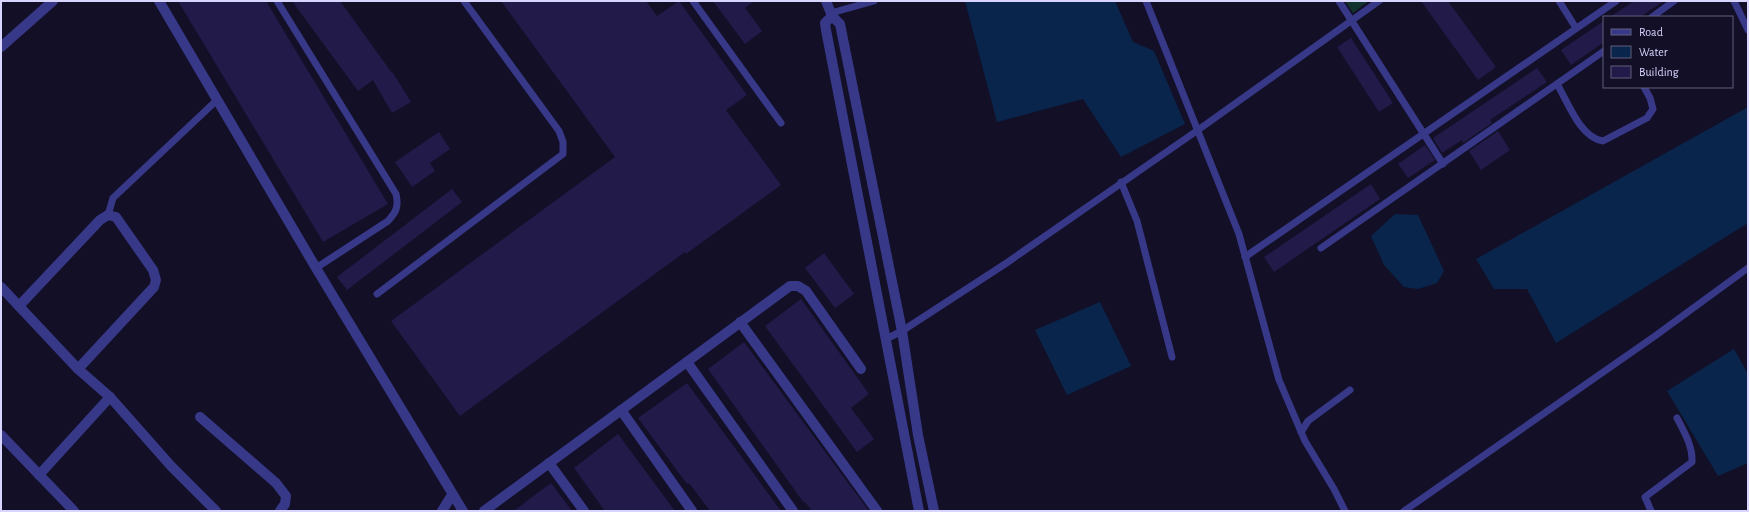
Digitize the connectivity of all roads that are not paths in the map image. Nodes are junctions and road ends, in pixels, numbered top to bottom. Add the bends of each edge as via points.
1 (53, 1) edge
2 (159, 1) edge
3 (277, 1) edge
4 (464, 1) edge
5 (692, 1) edge
6 (826, 1) edge
7 (874, 1) edge
8 (1146, 1) edge
9 (1339, 1) edge
10 (1379, 1) edge
11 (1558, 1) edge
12 (1616, 1) edge
13 (1674, 1) edge
14 (1734, 1) edge
15 (832, 15) junction
16 (1653, 16) edge
17 (1351, 22) junction
18 (1576, 28) junction
19 (1748, 30) edge
20 (1, 47) edge
21 (1603, 52) edge
22 (1557, 84) junction
23 (1645, 88) edge
24 (217, 100) junction
25 (780, 123) dead end
26 (1198, 130) junction
27 (1424, 134) junction
28 (1443, 164) junction
29 (1121, 182) junction
30 (108, 214) junction
31 (1321, 248) dead end
32 (1245, 257) junction
33 (316, 268) junction
34 (1748, 268) edge
35 (1, 288) edge
36 (377, 294) dead end
37 (19, 306) junction
38 (740, 322) junction
39 (902, 331) junction
40 (886, 339) junction
41 (1172, 357) dead end
42 (686, 362) junction
43 (78, 369) junction
44 (861, 370) dead end
45 (1350, 390) dead end
46 (110, 397) junction
47 (621, 410) junction
48 (200, 417) dead end
49 (1676, 418) dead end
50 (1301, 432) junction
51 (1, 435) edge
52 (549, 463) junction
53 (39, 475) junction
54 (452, 495) junction
55 (74, 511) edge
56 (216, 511) edge
57 (280, 511) edge
58 (442, 511) edge
59 (463, 511) edge
60 (484, 511) edge
61 (584, 511) edge
62 (692, 511) edge
63 (793, 511) edge
64 (877, 511) edge
65 (919, 511) edge
66 (934, 511) edge
67 (1345, 511) edge
68 (1404, 511) edge
69 (1651, 511) edge

1 - 20 street
2 - 24 street
3 - 33 lane via 396,194 398,202 396,212 388,221
4 - 36 lane via 559,131 563,142 563,154
5 - 25 lane
6 - 15 street
7 - 15 lane
8 - 26 lane
9 - 17 lane
10 - 17 lane
11 - 18 lane
12 - 18 lane
13 - 16 lane
14 - 19 lane
15 - 39 street via 840,24
15 - 40 street via 825,23 826,30
17 - 26 lane
17 - 27 lane
18 - 27 lane
21 - 22 lane
22 - 23 lane via 1584,131 1595,140 1603,141 1647,118 1653,108
22 - 28 lane
24 - 30 lane via 113,198
24 - 33 street
26 - 29 lane
26 - 32 lane via 1239,234
27 - 28 lane
27 - 32 lane
28 - 31 lane
29 - 39 lane via 1005,264
29 - 41 lane via 1137,221
30 - 37 street
30 - 43 street via 116,217 153,270 156,280 154,287
32 - 50 lane via 1279,380
33 - 54 street
34 - 68 lane
35 - 37 street
37 - 43 street
38 - 42 street
38 - 44 street via 790,286 798,286 806,291
38 - 64 street
39 - 40 lane
39 - 66 street via 918,435
40 - 65 street
42 - 47 street
42 - 63 street
43 - 46 street
45 - 50 lane via 1308,421
46 - 53 street
46 - 56 street via 171,466
47 - 52 street
47 - 62 street
48 - 57 street via 276,483 286,496 285,504
49 - 69 lane via 1689,443 1692,462 1645,497
50 - 67 lane
51 - 53 street
52 - 60 street
52 - 61 street
53 - 55 street
54 - 58 street
54 - 59 street

